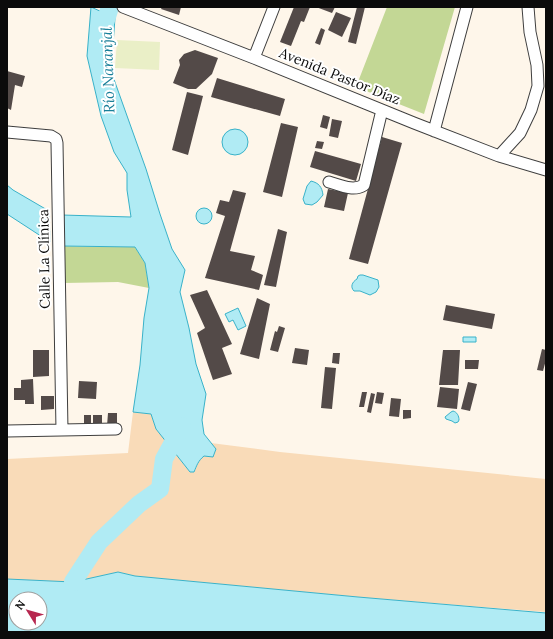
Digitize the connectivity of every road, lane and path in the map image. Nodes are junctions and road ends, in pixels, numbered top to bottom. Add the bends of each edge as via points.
1 (123, 7) edge
2 (274, 7) edge
3 (467, 7) edge
4 (528, 7) edge
5 (254, 58) junction
6 (382, 110) junction
7 (434, 131) junction
8 (7, 132) edge
9 (499, 156) junction
10 (546, 170) edge
11 (329, 182) dead end
12 (116, 429) dead end
13 (62, 430) junction
14 (7, 431) edge

1 - 5 street, Avenida Pastor Díaz
2 - 5 street
3 - 7 street
4 - 9 street via 538,86 531,110 520,133
5 - 6 street, Avenida Pastor Díaz
6 - 7 street, Avenida Pastor Díaz
6 - 11 street via 364,185 354,189
7 - 9 street, Avenida Pastor Díaz
8 - 13 street, Calle La Clínica via 51,136 56,139 58,148
9 - 10 street, Avenida Pastor Díaz
12 - 13 street
13 - 14 street

